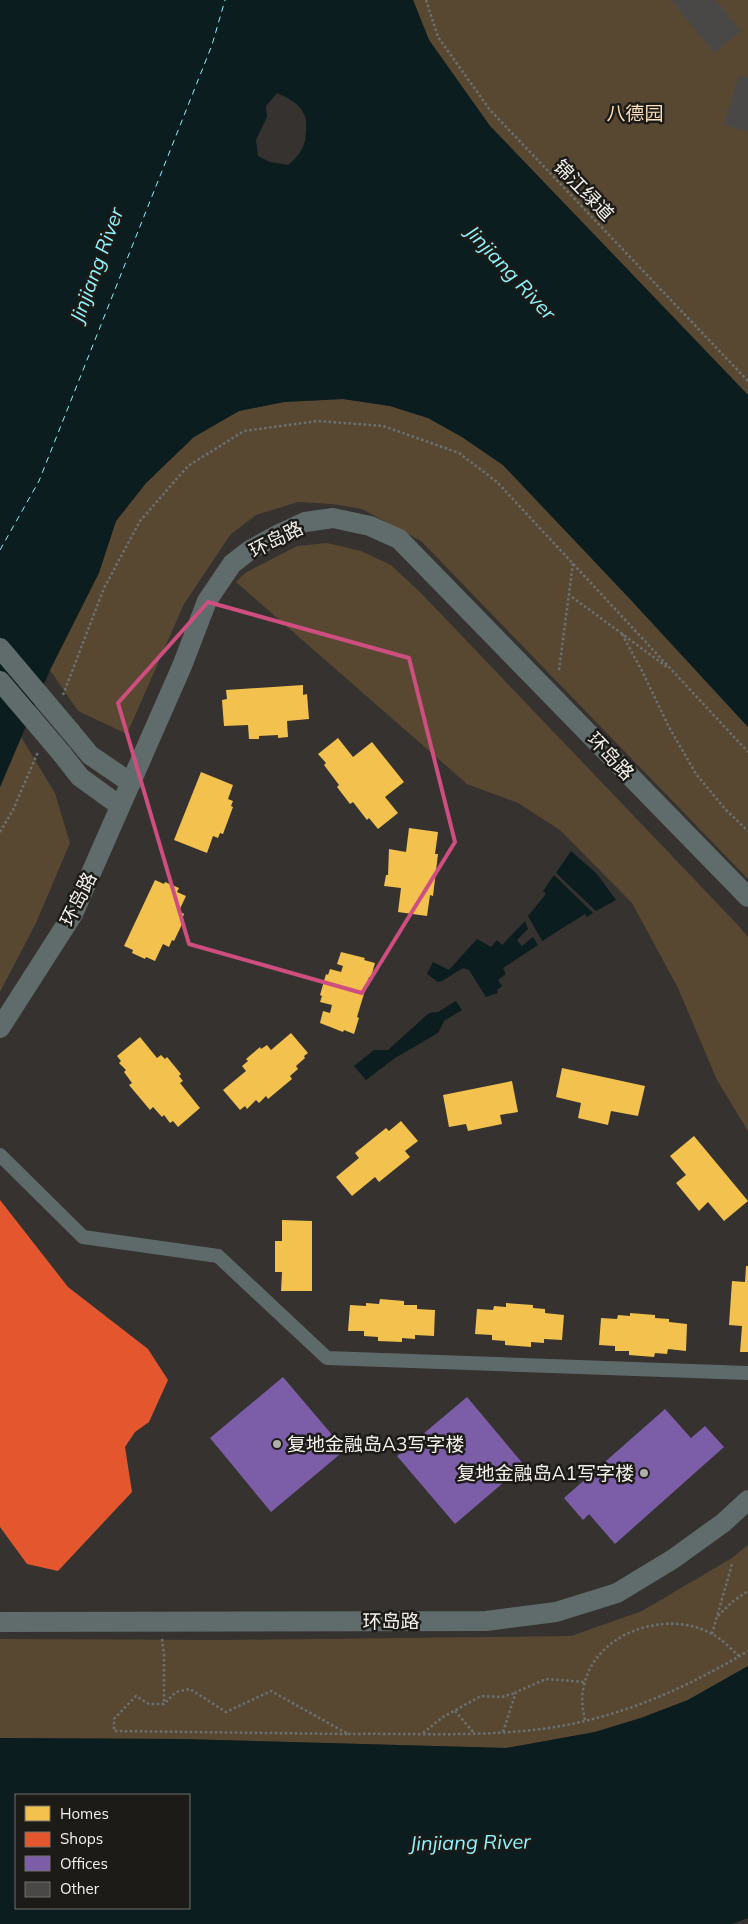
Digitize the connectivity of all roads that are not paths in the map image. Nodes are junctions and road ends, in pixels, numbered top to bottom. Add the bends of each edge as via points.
1 (0, 648) edge
2 (0, 680) edge
3 (131, 783) junction
4 (120, 806) junction
5 (748, 897) edge
6 (0, 1028) edge
7 (0, 1155) edge
8 (748, 1373) edge
9 (748, 1500) edge
10 (0, 1622) edge

1 - 3 street, bridge via 90,756
2 - 4 street, bridge via 80,777
3 - 4 street, 环岛路
3 - 5 street, 环岛路 via 207,601 232,564 250,550 305,522 333,518 370,526 399,539
4 - 6 street, 环岛路 via 73,914
7 - 8 street via 83,1236 218,1256 327,1358
9 - 10 street, 环岛路 via 723,1523 617,1593 556,1612 486,1621

